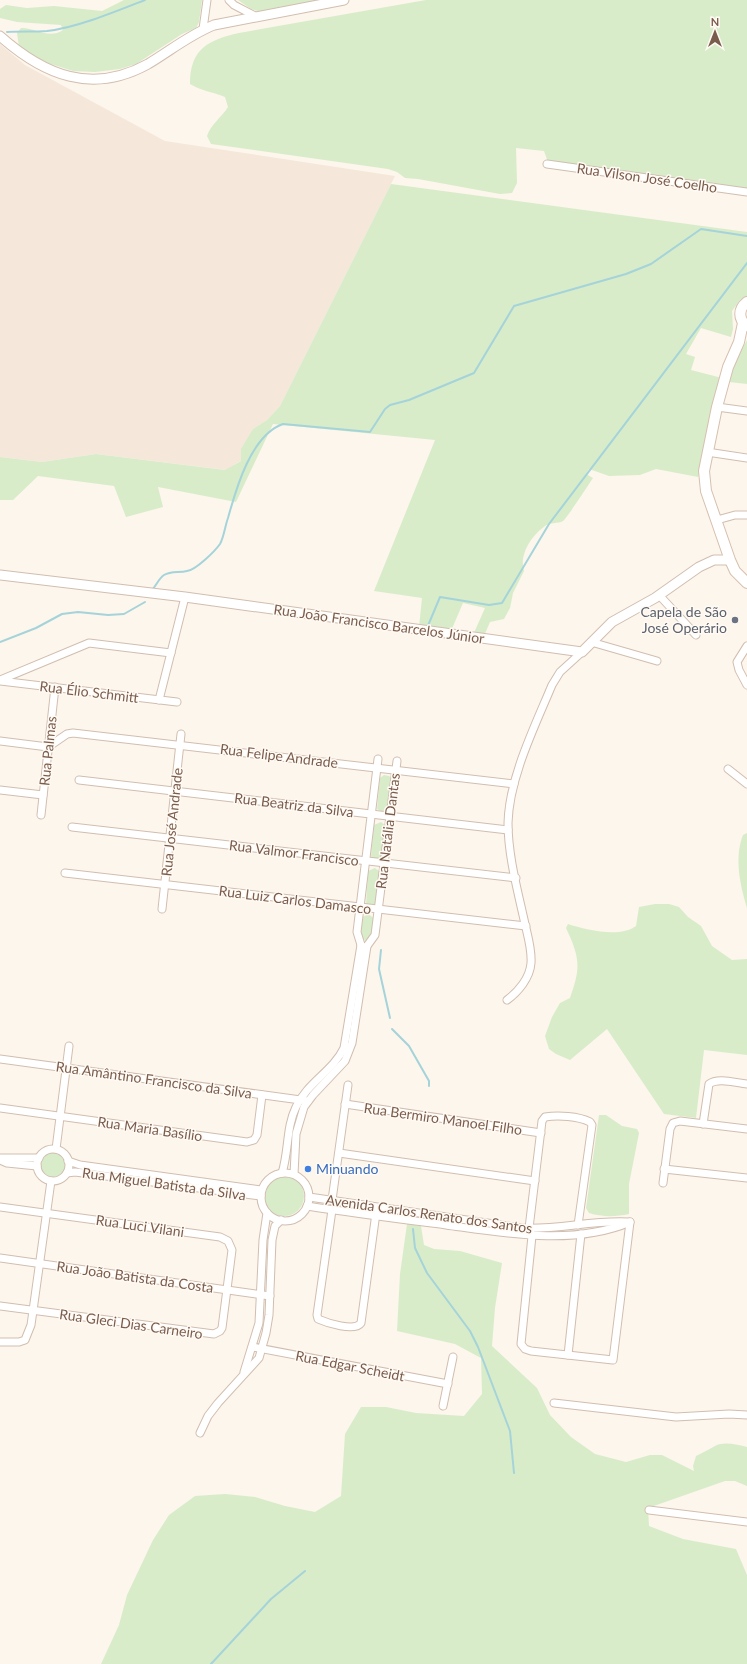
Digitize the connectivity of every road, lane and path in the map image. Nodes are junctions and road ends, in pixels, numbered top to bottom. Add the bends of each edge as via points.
1 (207, 0) edge
2 (228, 0) edge
3 (344, 0) edge
4 (255, 16) junction
5 (203, 29) junction
6 (0, 36) edge
7 (547, 164) dead end
8 (747, 192) edge
9 (747, 302) edge
10 (745, 325) edge
11 (747, 334) edge
12 (739, 342) junction
13 (717, 407) junction
14 (747, 412) edge
15 (707, 452) junction
16 (747, 458) edge
17 (747, 515) edge
18 (717, 520) junction
19 (730, 560) junction
20 (0, 574) edge
21 (747, 583) edge
22 (659, 595) junction
23 (185, 597) junction
24 (696, 635) dead end
25 (591, 642) junction
26 (747, 646) edge
27 (582, 652) junction
28 (171, 653) junction
29 (657, 661) dead end
30 (28, 668) junction
31 (0, 680) edge
32 (25, 684) junction
33 (747, 685) edge
34 (55, 687) junction
35 (159, 700) junction
36 (178, 702) dead end
37 (181, 734) dead end
38 (0, 741) edge
39 (180, 744) junction
40 (48, 747) junction
41 (378, 759) dead end
42 (397, 761) dead end
43 (377, 768) junction
44 (728, 769) dead end
45 (396, 770) junction
46 (79, 780) dead end
47 (514, 784) junction
48 (747, 784) edge
49 (0, 790) edge
50 (175, 791) junction
51 (43, 795) junction
52 (372, 814) junction
53 (41, 815) dead end
54 (390, 816) junction
55 (72, 827) dead end
56 (508, 830) junction
57 (170, 838) junction
58 (366, 861) junction
59 (384, 863) junction
60 (65, 873) dead end
61 (516, 878) junction
62 (164, 884) junction
63 (360, 908) junction
64 (162, 909) dead end
65 (378, 910) junction
66 (526, 926) junction
67 (364, 946) junction
68 (507, 1000) dead end
69 (69, 1046) dead end
70 (0, 1059) edge
71 (66, 1068) junction
72 (747, 1084) edge
73 (348, 1085) dead end
74 (262, 1095) junction
75 (299, 1100) junction
76 (308, 1101) junction
77 (346, 1104) junction
78 (0, 1108) edge
79 (60, 1116) junction
80 (702, 1124) junction
81 (747, 1129) edge
82 (541, 1133) junction
83 (56, 1150) junction
84 (338, 1153) junction
85 (39, 1158) junction
86 (0, 1159) edge
87 (68, 1162) junction
88 (37, 1166) junction
89 (664, 1169) junction
90 (67, 1173) junction
91 (282, 1173) junction
92 (294, 1174) junction
93 (747, 1178) edge
94 (51, 1181) junction
95 (535, 1181) junction
96 (663, 1183) dead end
97 (261, 1193) junction
98 (309, 1197) junction
99 (332, 1200) junction
100 (307, 1206) junction
101 (0, 1207) edge
102 (377, 1207) junction
103 (332, 1210) junction
104 (46, 1213) junction
105 (267, 1213) junction
106 (376, 1216) junction
107 (281, 1220) junction
108 (630, 1222) junction
109 (578, 1225) junction
110 (529, 1228) junction
111 (581, 1234) junction
112 (532, 1236) junction
113 (0, 1258) edge
114 (40, 1263) junction
115 (227, 1290) junction
116 (261, 1295) junction
117 (270, 1296) junction
118 (0, 1306) edge
119 (33, 1310) junction
120 (0, 1342) edge
121 (253, 1347) junction
122 (262, 1349) junction
123 (568, 1355) junction
124 (453, 1357) dead end
125 (243, 1374) junction
126 (448, 1384) junction
127 (554, 1403) dead end
128 (443, 1406) dead end
129 (747, 1415) edge
130 (200, 1433) dead end
131 (649, 1510) dead end
132 (747, 1522) edge

1 - 5 street
2 - 4 street
3 - 4 street
4 - 5 street
5 - 6 street via 146,65 120,76 99,79 72,77 49,71 27,58
7 - 8 street, Rua Vilson José Coelho
9 - 10 main road via 740,312
10 - 12 main road
11 - 12 main road
12 - 13 main road via 728,367
13 - 14 street
13 - 15 main road
15 - 16 street
15 - 18 main road via 705,484
17 - 18 street
18 - 19 main road
19 - 21 main road
19 - 22 street via 714,560 704,564
20 - 23 street, Rua João Francisco Barcelos Júnior
22 - 24 street
22 - 25 street via 612,622
23 - 27 street, Rua João Francisco Barcelos Júnior
23 - 28 street
25 - 27 street
25 - 29 street
26 - 33 street via 737,662 738,670
27 - 47 street via 560,672 552,685
28 - 30 street via 88,643
28 - 35 street
30 - 31 street
30 - 32 street via 24,674
31 - 32 street, Rua Élio Schmitt
32 - 34 street, Rua Élio Schmitt
34 - 35 street, Rua Élio Schmitt
34 - 40 street, Rua Palmas
35 - 36 street, Rua Élio Schmitt
37 - 39 street, Rua José Andrade
38 - 40 street
39 - 40 street, Rua Felipe Andrade via 73,733 67,734
39 - 43 street, Rua Felipe Andrade
39 - 50 street, Rua José Andrade
40 - 51 street, Rua Palmas
41 - 43 street
42 - 45 street, Rua Natália Dantas
43 - 45 street, Rua Felipe Andrade
43 - 52 street
44 - 48 street
45 - 47 street, Rua Felipe Andrade
45 - 54 street, Rua Natália Dantas
46 - 50 street, Rua Beatriz da Silva
47 - 56 street
49 - 51 street
50 - 52 street, Rua Beatriz da Silva
50 - 57 street, Rua José Andrade
51 - 53 street, Rua Palmas
52 - 54 street, Rua Beatriz da Silva
52 - 58 street
54 - 56 street, Rua Beatriz da Silva
54 - 59 street, Rua Natália Dantas
55 - 57 street, Rua Valmor Francisco
56 - 61 street
57 - 58 street, Rua Valmor Francisco
57 - 62 street, Rua José Andrade
58 - 59 street, Rua Valmor Francisco
58 - 63 street
59 - 61 street, Rua Valmor Francisco
59 - 65 street, Rua Natália Dantas
60 - 62 street, Rua Luiz Carlos Damasco
61 - 66 street
62 - 63 street, Rua Luiz Carlos Damasco
62 - 64 street, Rua José Andrade
63 - 65 street, Rua Luiz Carlos Damasco
63 - 67 street via 357,932
65 - 66 street, Rua Luiz Carlos Damasco
65 - 67 street, Rua Natália Dantas via 375,935
66 - 68 street via 531,964 522,985
67 - 75 street via 344,1048 336,1062
67 - 76 street via 354,1036 349,1053 338,1070
69 - 71 street
70 - 71 street, Rua Amântino Francisco da Silva
71 - 74 street, Rua Amântino Francisco da Silva
71 - 79 street
72 - 80 street via 713,1081 709,1084
73 - 77 street
74 - 75 street, Rua Amântino Francisco da Silva
74 - 79 street, Rua Maria Basílio via 257,1135 251,1142
75 - 76 street, Rua Amântino Francisco da Silva
75 - 91 street via 290,1122
76 - 92 street via 296,1134
77 - 82 street, Rua Bermiro Manoel Filho
77 - 84 street
78 - 79 street, Rua Maria Basílio
79 - 83 street
80 - 81 street
80 - 89 street via 680,1121 671,1125
82 - 95 street
82 - 109 street via 545,1117 557,1116 590,1122 592,1128
83 - 85 street via 46,1151
83 - 87 street via 64,1154
84 - 95 street
84 - 99 street
85 - 86 street
85 - 88 street
86 - 88 street via 7,1163
87 - 90 street
87 - 97 street, Rua Miguel Batista da Silva
88 - 94 street via 42,1176
89 - 93 street
89 - 96 street
90 - 94 street via 60,1179
90 - 97 street, Rua Miguel Batista da Silva
91 - 92 street
91 - 97 street via 271,1176
92 - 98 street via 305,1183
94 - 104 street
95 - 110 street
97 - 105 street
98 - 99 street, Avenida Carlos Renato dos Santos
98 - 100 street
99 - 102 street, Avenida Carlos Renato dos Santos
100 - 103 street, Avenida Carlos Renato dos Santos
100 - 107 street via 304,1212 294,1219
101 - 104 street, Rua Luci Vilani
102 - 106 street
102 - 110 street, Avenida Carlos Renato dos Santos
103 - 106 street, Avenida Carlos Renato dos Santos
103 - 106 street via 317,1310 318,1319 348,1327 359,1326 362,1319
104 - 114 street
104 - 115 street, Rua Luci Vilani via 224,1238 228,1240 232,1250
105 - 107 street
105 - 116 street via 263,1240
106 - 112 street, Avenida Carlos Renato dos Santos
107 - 117 street via 275,1226 272,1240
108 - 109 street, Avenida Carlos Renato dos Santos
108 - 111 street, Avenida Carlos Renato dos Santos via 616,1228
108 - 123 street via 613,1360
109 - 110 street, Avenida Carlos Renato dos Santos
110 - 112 street
111 - 112 street, Avenida Carlos Renato dos Santos
111 - 123 street
112 - 123 street via 521,1341 525,1349
113 - 114 street, Rua João Batista da Costa
114 - 115 street, Rua João Batista da Costa
114 - 119 street
115 - 116 street, Rua João Batista da Costa
115 - 119 street, Rua Gleci Dias Carneiro via 222,1328 214,1334
116 - 117 street, Rua João Batista da Costa
116 - 121 street via 260,1319
117 - 122 street via 268,1323
118 - 119 street, Rua Gleci Dias Carneiro
119 - 120 street via 25,1340
121 - 122 street, Rua Edgar Scheidt
121 - 125 street
122 - 125 street via 256,1362
122 - 126 street, Rua Edgar Scheidt
124 - 126 street
125 - 130 street via 208,1416
126 - 128 street
127 - 129 street via 676,1417
131 - 132 street

